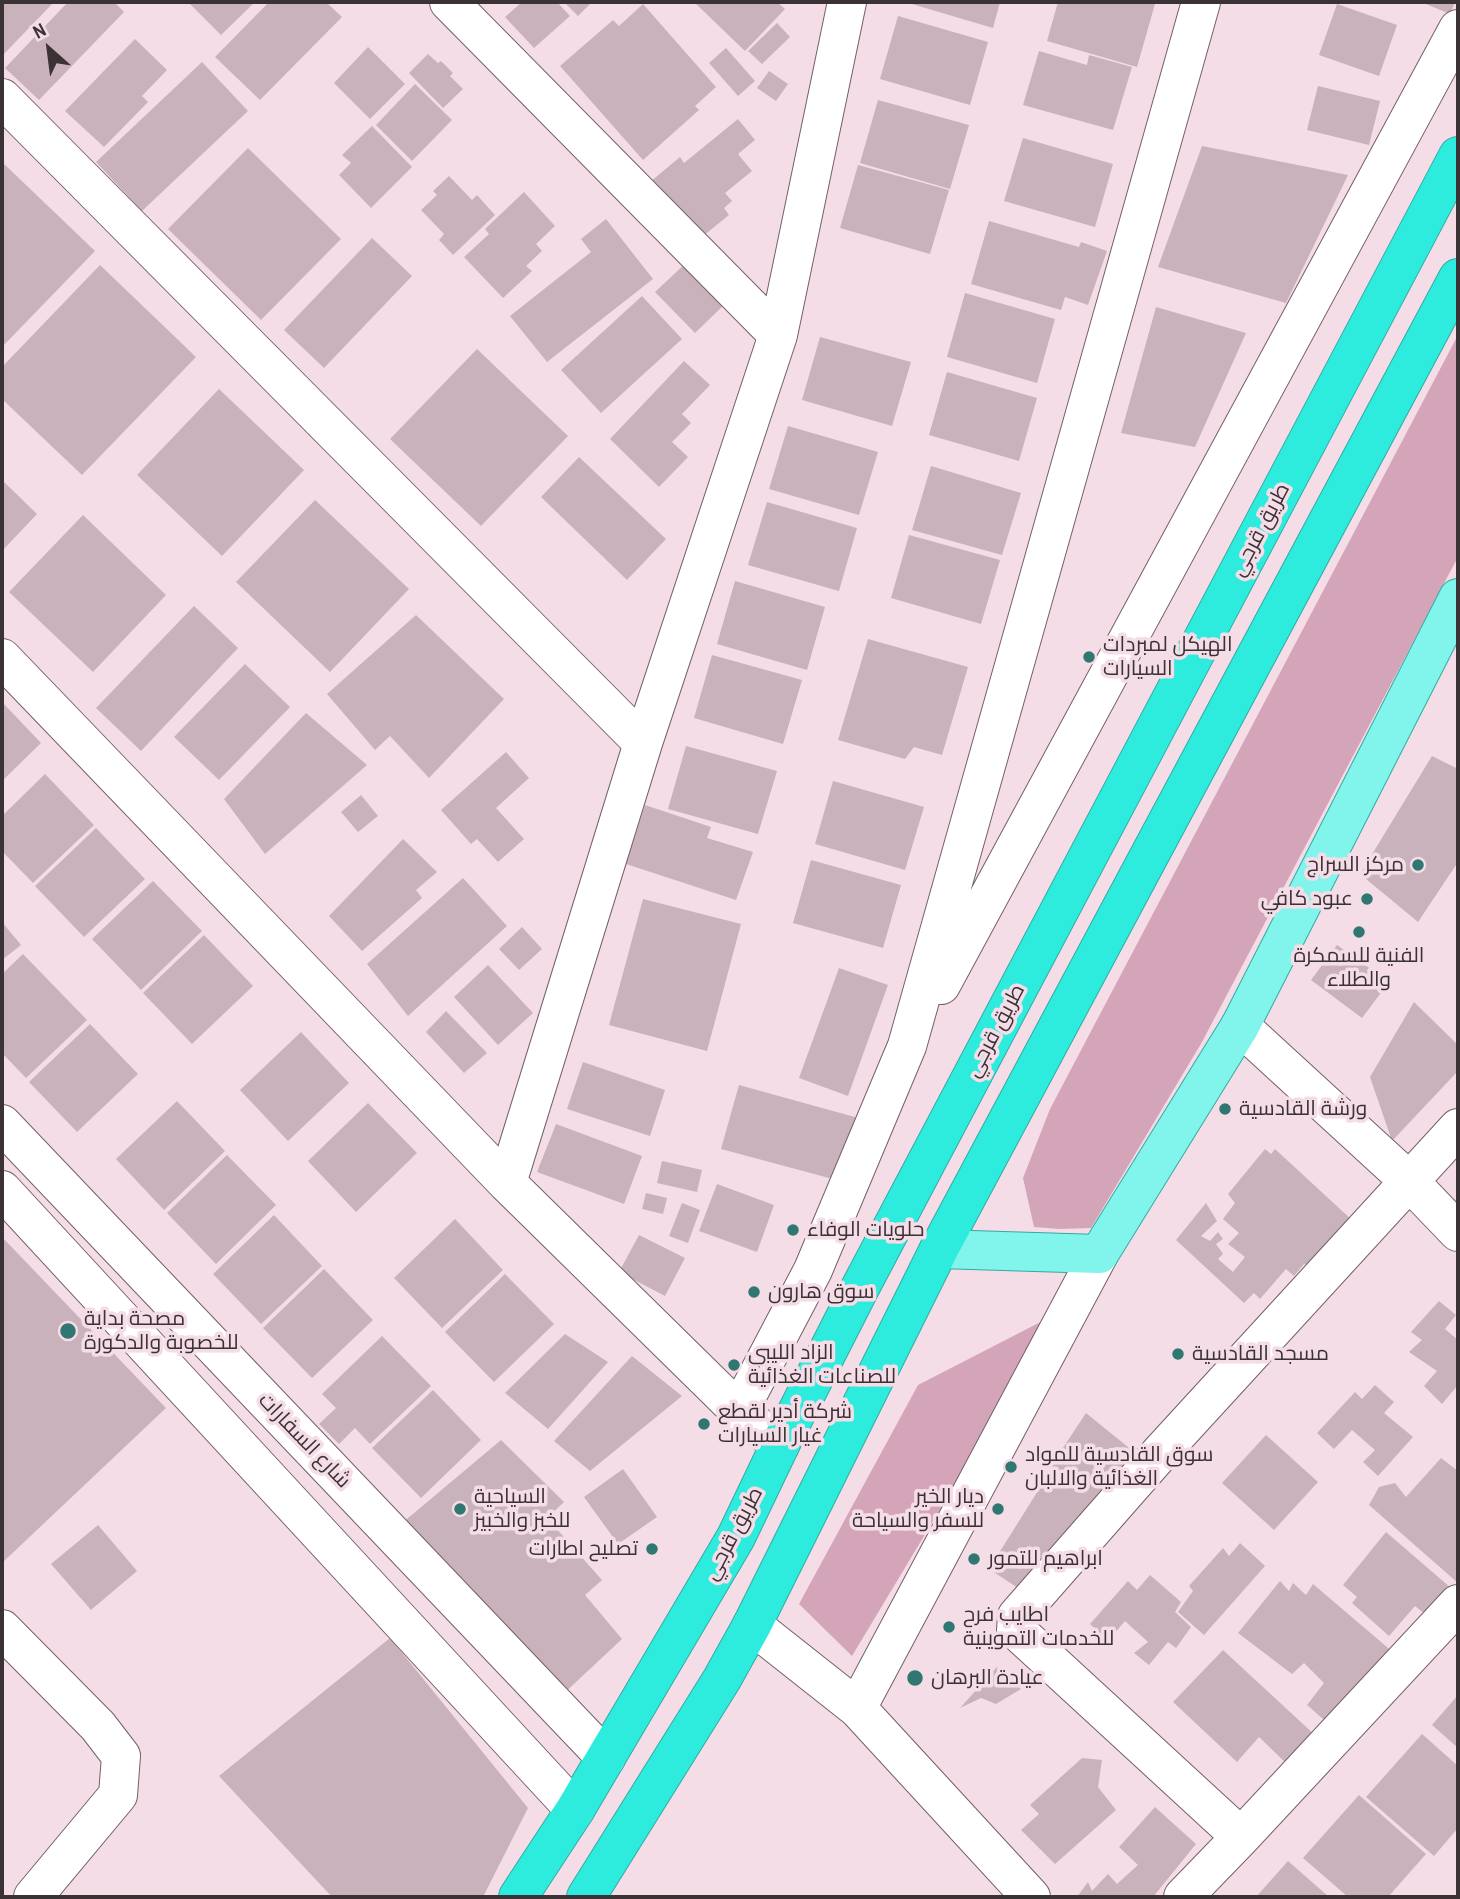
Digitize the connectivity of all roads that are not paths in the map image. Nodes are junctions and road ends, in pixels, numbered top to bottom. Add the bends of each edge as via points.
1 (449, 2) edge
2 (847, 2) edge
3 (1200, 2) edge
4 (1458, 29) edge
5 (2, 98) edge
6 (1458, 156) edge
7 (1458, 278) edge
8 (778, 335) junction
9 (1458, 598) edge
10 (2, 659) edge
11 (1163, 715) junction
12 (1211, 740) junction
13 (643, 743) junction
14 (1240, 1026) junction
15 (907, 1046) junction
16 (2, 1124) edge
17 (1458, 1128) edge
18 (1409, 1181) junction
19 (507, 1183) junction
20 (2, 1189) edge
21 (1458, 1232) edge
22 (939, 1249) junction
23 (1099, 1254) junction
24 (739, 1410) junction
25 (780, 1445) junction
26 (736, 1537) junction
27 (776, 1574) junction
28 (1458, 1604) edge
29 (751, 1625) junction
30 (2, 1629) edge
31 (858, 1707) junction
32 (606, 1758) junction
33 (575, 1810) junction
34 (1241, 1837) junction
35 (33, 1897) edge
36 (518, 1897) edge
37 (586, 1897) edge
38 (1031, 1897) edge
39 (1183, 1897) edge

1 - 8 street
2 - 8 street
3 - 15 street
4 - 15 street
5 - 13 street
6 - 11 highway, طريق قرجي
7 - 12 highway
8 - 13 street
9 - 14 main road
10 - 19 street
11 - 12 highway
11 - 25 highway, طريق قرجي
12 - 22 highway
13 - 19 street
14 - 18 street
14 - 23 main road
15 - 24 street via 813,1270
16 - 32 street, شارع السفارات
17 - 18 street
18 - 21 street
18 - 34 street via 1017,1616 1016,1630
19 - 24 street
20 - 33 street
22 - 23 main road
22 - 27 highway
23 - 31 street
24 - 25 street
25 - 26 highway, طريق قرجي
26 - 27 highway
26 - 32 highway, طريق قرجي
27 - 29 highway
28 - 34 street
29 - 31 street
29 - 37 highway
30 - 35 street via 98,1726 121,1756 118,1795
31 - 38 street
32 - 33 highway, طريق قرجي
33 - 36 highway, طريق قرجي
34 - 39 street

